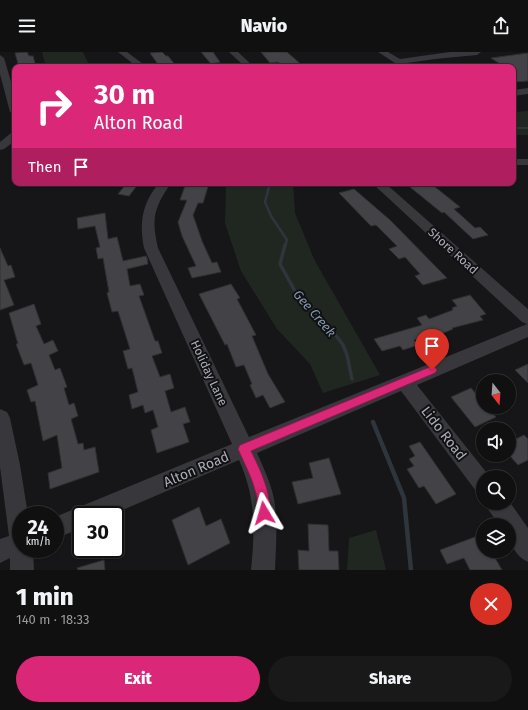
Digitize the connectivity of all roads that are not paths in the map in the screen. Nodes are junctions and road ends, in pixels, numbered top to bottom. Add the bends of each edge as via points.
1 (122, 52) edge
2 (233, 52) edge
3 (382, 52) edge
4 (477, 52) edge
5 (0, 58) edge
6 (399, 62) junction
7 (139, 64) edge
8 (247, 64) edge
9 (402, 64) edge
10 (528, 91) edge
11 (516, 93) edge
12 (12, 101) edge
13 (12, 138) edge
14 (0, 147) edge
15 (516, 162) edge
16 (528, 162) edge
17 (162, 186) edge
18 (381, 186) edge
19 (528, 318) edge
20 (528, 330) edge
21 (404, 382) junction
22 (0, 418) edge
23 (244, 449) junction
24 (476, 475) edge
25 (16, 506) edge
26 (107, 506) edge
27 (502, 510) edge
28 (12, 545) edge
29 (528, 550) edge
30 (0, 551) edge
31 (22, 558) edge
32 (22, 570) edge
33 (263, 570) edge

1 - 7 street
2 - 8 street
3 - 6 street
4 - 6 street
5 - 12 street
6 - 9 street
10 - 11 street
13 - 14 street
15 - 16 street
17 - 23 street, Holiday Lane via 153,200 148,215 147,229 151,248
18 - 19 street, Shore Road
20 - 21 street, Alton Road
21 - 23 street, Alton Road
21 - 24 street, Lido Road
22 - 25 street
23 - 26 street, Alton Road
23 - 33 street, Holiday Lane via 255,472 263,499 266,541
27 - 29 street
28 - 30 street
31 - 32 street

